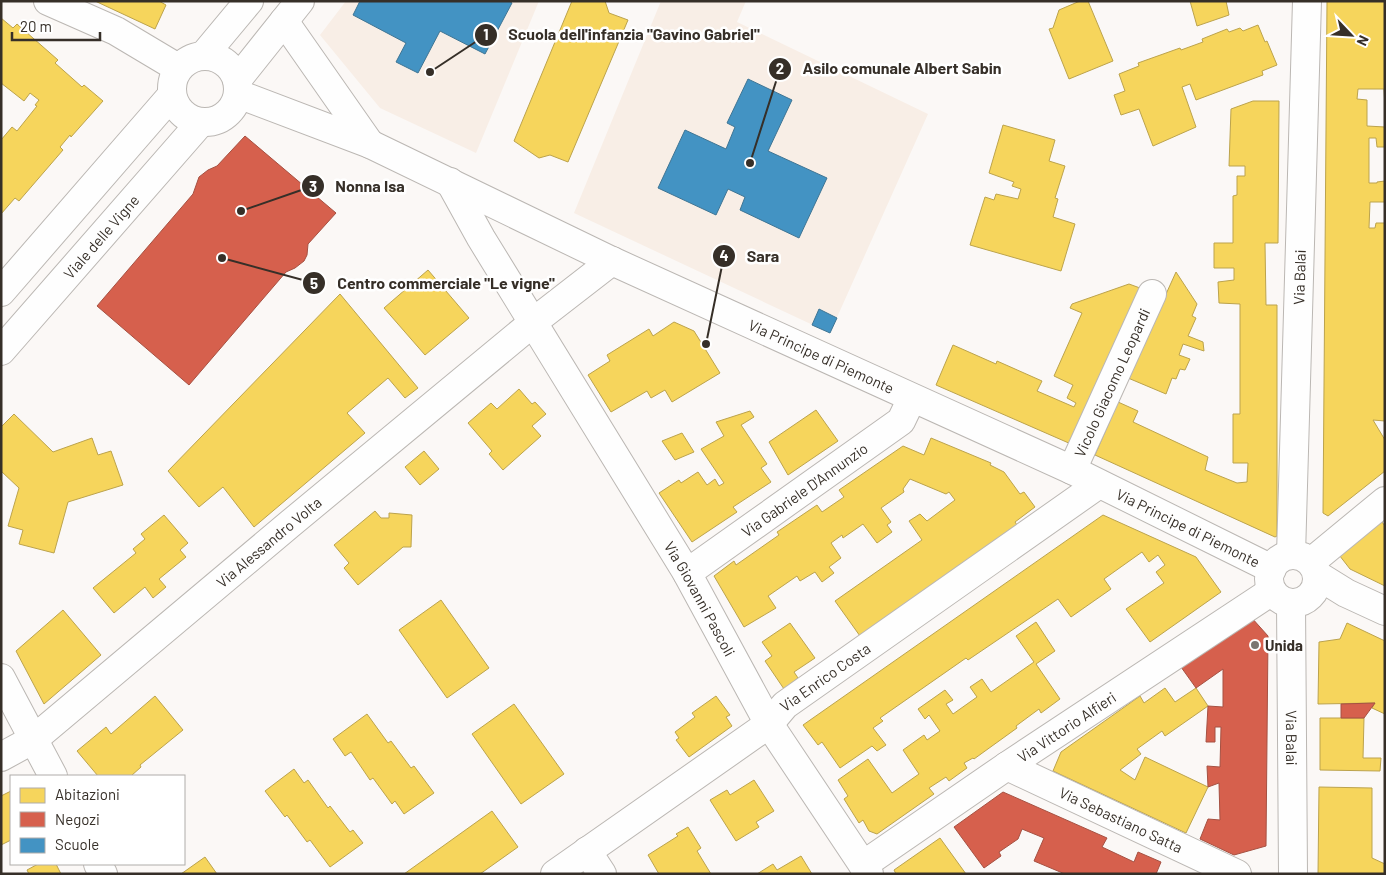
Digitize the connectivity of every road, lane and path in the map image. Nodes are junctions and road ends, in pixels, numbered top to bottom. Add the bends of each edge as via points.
1 (48, 1) edge
2 (249, 1) edge
3 (1307, 1) edge
4 (292, 11) edge
5 (204, 55) junction
6 (178, 68) junction
7 (238, 87) junction
8 (172, 95) junction
9 (201, 122) junction
10 (370, 144) junction
11 (450, 182) junction
12 (612, 261) junction
13 (1, 292) edge
14 (1152, 294) dead end
15 (533, 323) junction
16 (1, 351) edge
17 (912, 398) junction
18 (1072, 470) junction
19 (1099, 484) junction
20 (1385, 501) edge
21 (687, 573) junction
22 (1292, 576) junction
23 (1385, 611) edge
24 (1, 678) edge
25 (769, 724) junction
26 (34, 739) junction
27 (1, 757) edge
28 (1007, 766) junction
29 (52, 775) edge
30 (587, 851) junction
31 (866, 869) edge
32 (555, 874) edge
33 (602, 874) edge
34 (1237, 874) edge
35 (1293, 874) edge

1 - 6 street via 116,31
2 - 5 street
3 - 22 street, Via Balai
4 - 7 street
4 - 10 street, Via Principe di Piemonte
5 - 6 street via 194,57
5 - 7 street via 215,56 225,62 233,70
6 - 8 street
7 - 9 street via 234,104 228,112 220,119
7 - 10 street, Via Principe di Piemonte
8 - 9 street via 182,113
8 - 13 street
9 - 16 street, Viale delle Vigne
10 - 11 street, Via Principe di Piemonte
11 - 12 street, Via Principe di Piemonte
11 - 15 street, Via Giovanni Pascoli via 480,238
12 - 15 street
12 - 17 street, Via Principe di Piemonte
14 - 18 street, Vicolo Giacomo Leopardi
15 - 21 street, Via Giovanni Pascoli
15 - 26 street, Via Alessandro Volta
17 - 18 street, Via Principe di Piemonte
17 - 21 street, Via Gabriele D'Annunzio via 901,421
18 - 19 street, Via Principe di Piemonte
19 - 22 street, Via Principe di Piemonte
19 - 25 street, Via Enrico Costa via 785,705
20 - 22 street, Via Vittorio Alfieri
21 - 25 street, Via Giovanni Pascoli
22 - 23 street, Via Principe di Piemonte via 1346,593
22 - 28 street, Via Vittorio Alfieri
22 - 35 street, Via Balai
24 - 26 street
25 - 30 street, Via Enrico Costa
25 - 31 street, Via Giovanni Pascoli
26 - 27 street, Via Alessandro Volta
26 - 29 street
28 - 31 street, Via Vittorio Alfieri
28 - 34 street, Via Sebastiano Satta
30 - 32 street, Via Enrico Costa
30 - 33 street

